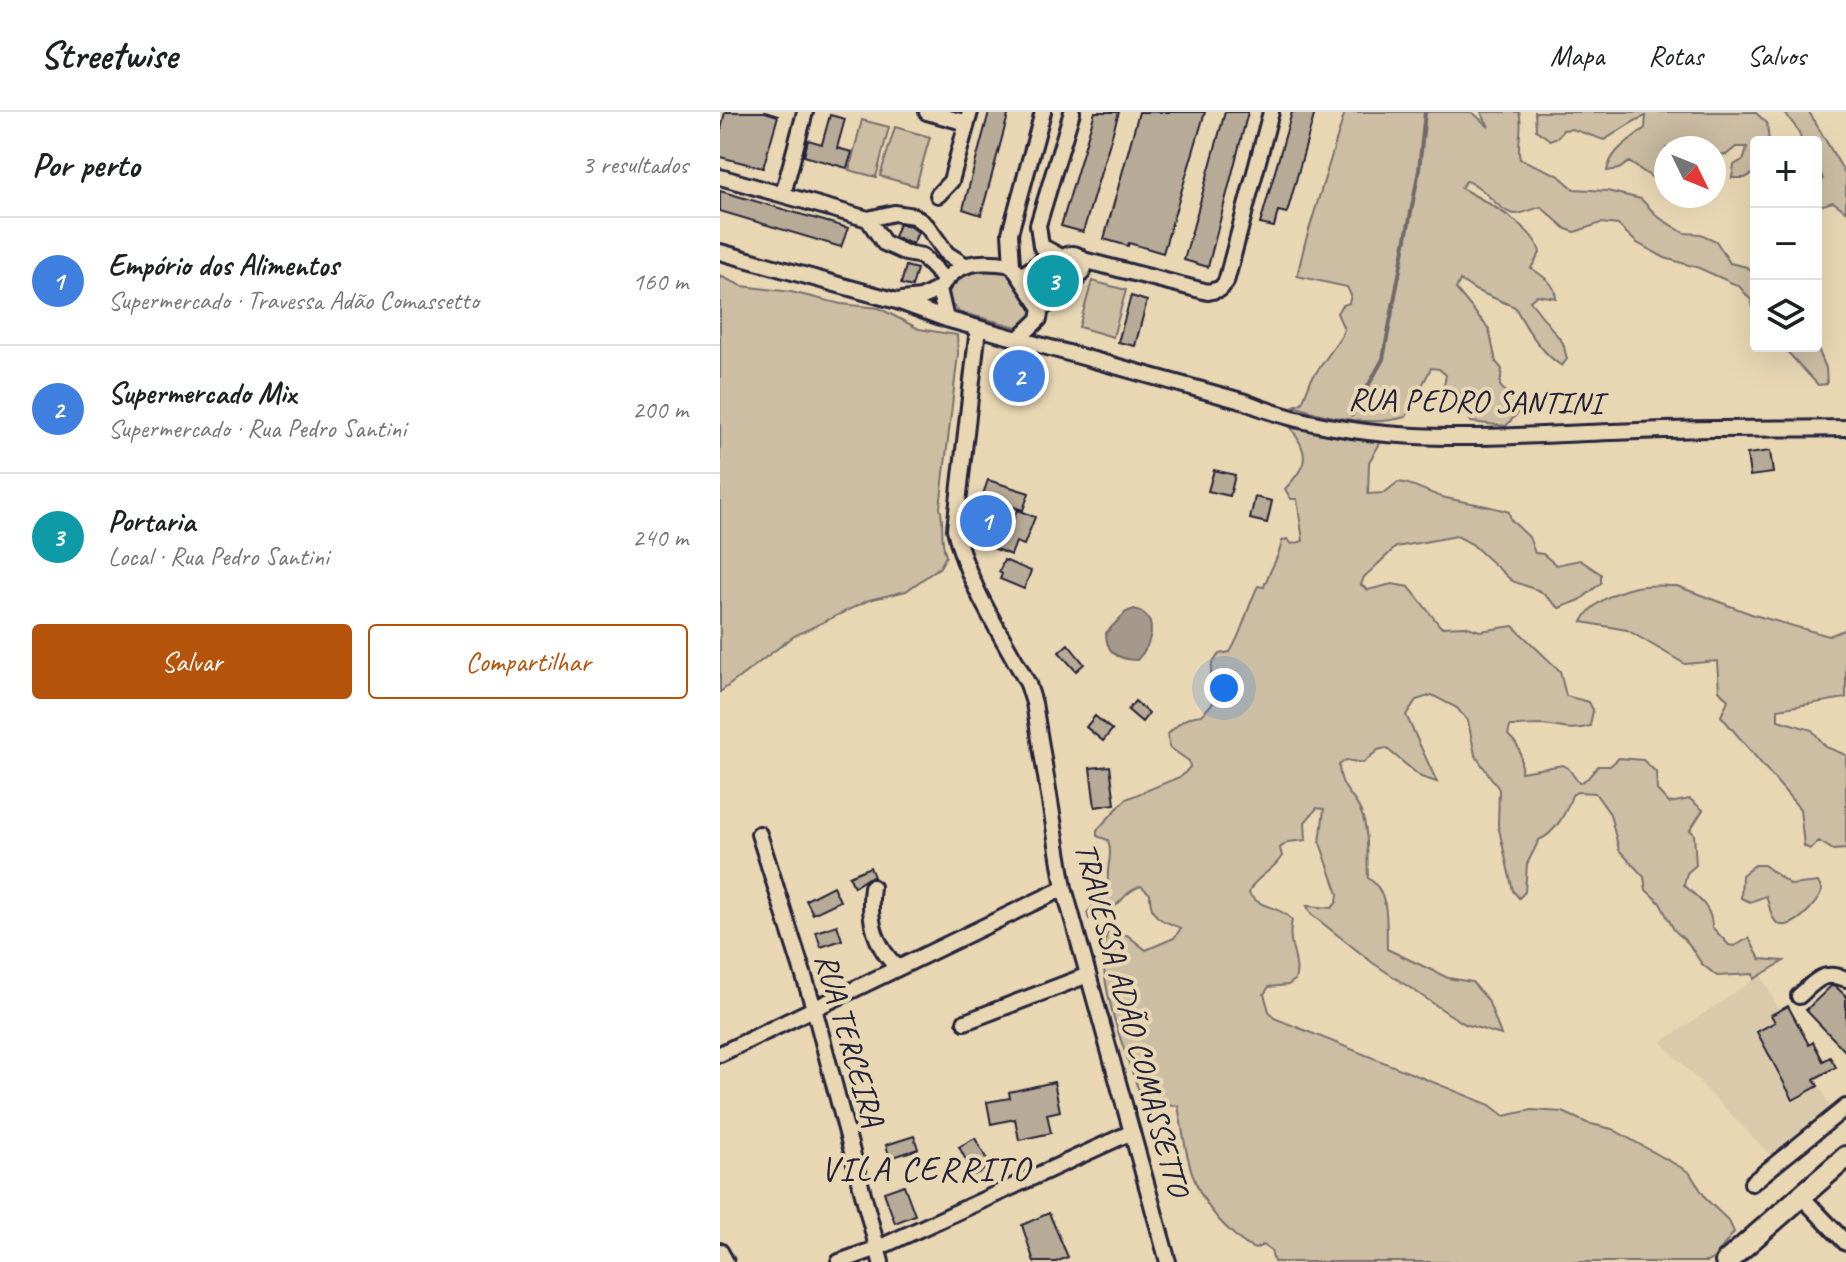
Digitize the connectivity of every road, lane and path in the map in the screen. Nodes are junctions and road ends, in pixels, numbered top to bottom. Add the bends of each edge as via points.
1 (803, 112) edge
2 (927, 112) edge
3 (1043, 112) edge
4 (1072, 112) edge
5 (1271, 112) edge
6 (968, 118) edge
7 (720, 177) edge
8 (783, 194) junction
9 (938, 195) dead end
10 (868, 219) junction
11 (1010, 233) junction
12 (936, 239) junction
13 (720, 252) edge
14 (922, 256) junction
15 (1059, 256) junction
16 (1083, 260) junction
17 (988, 261) junction
18 (963, 264) junction
19 (1016, 271) junction
20 (1078, 276) junction
21 (942, 285) junction
22 (897, 301) junction
23 (1040, 314) junction
24 (946, 319) junction
25 (978, 328) junction
26 (1019, 338) junction
27 (1066, 351) junction
28 (1846, 428) edge
29 (759, 834) dead end
30 (872, 887) dead end
31 (1064, 888) junction
32 (898, 968) junction
33 (1088, 975) junction
34 (1846, 979) edge
35 (1799, 996) dead end
36 (814, 1008) junction
37 (965, 1022) dead end
38 (720, 1054) edge
39 (1846, 1107) edge
40 (1132, 1132) junction
41 (1846, 1157) edge
42 (1752, 1183) dead end
43 (1801, 1196) junction
44 (1846, 1243) edge
45 (720, 1251) edge
46 (880, 1255) edge
47 (726, 1262) edge
48 (839, 1262) edge
49 (1168, 1262) edge
50 (1726, 1262) edge

1 - 8 street
2 - 6 street
3 - 11 street
4 - 15 street via 1038,225 1041,246
5 - 16 street via 1220,289 1208,292
6 - 9 street via 951,181
7 - 8 street
8 - 10 street
10 - 12 street via 894,213 914,216
10 - 14 street via 884,243
11 - 17 street
11 - 19 street
12 - 14 street
12 - 18 street
13 - 22 street
14 - 21 street
15 - 16 street
15 - 19 street
15 - 20 street via 1062,271
16 - 20 street
17 - 18 street
17 - 19 street
18 - 21 street
19 - 23 street
20 - 23 street via 1071,291
21 - 22 street via 921,298
21 - 24 street
22 - 24 street
23 - 26 street
23 - 27 street via 1048,337
24 - 25 street
25 - 26 street
25 - 31 street, TRAVESSA ADÃO COMASSETTO via 955,529 959,548 1034,703
26 - 27 street, RUA PEDRO SANTINI
27 - 28 street, RUA PEDRO SANTINI via 1311,423 1369,433 1515,436
29 - 36 street, RUA TERCEIRA
30 - 32 street via 872,926
31 - 32 street
31 - 33 street, TRAVESSA ADÃO COMASSETTO
32 - 36 street
33 - 37 street
33 - 40 street, TRAVESSA ADÃO COMASSETTO
34 - 35 street via 1820,977
36 - 38 street
36 - 46 street, RUA TERCEIRA
39 - 42 street
40 - 46 street
40 - 49 street, TRAVESSA ADÃO COMASSETTO
41 - 43 highway
43 - 44 street
43 - 50 highway
45 - 47 street
46 - 48 street

